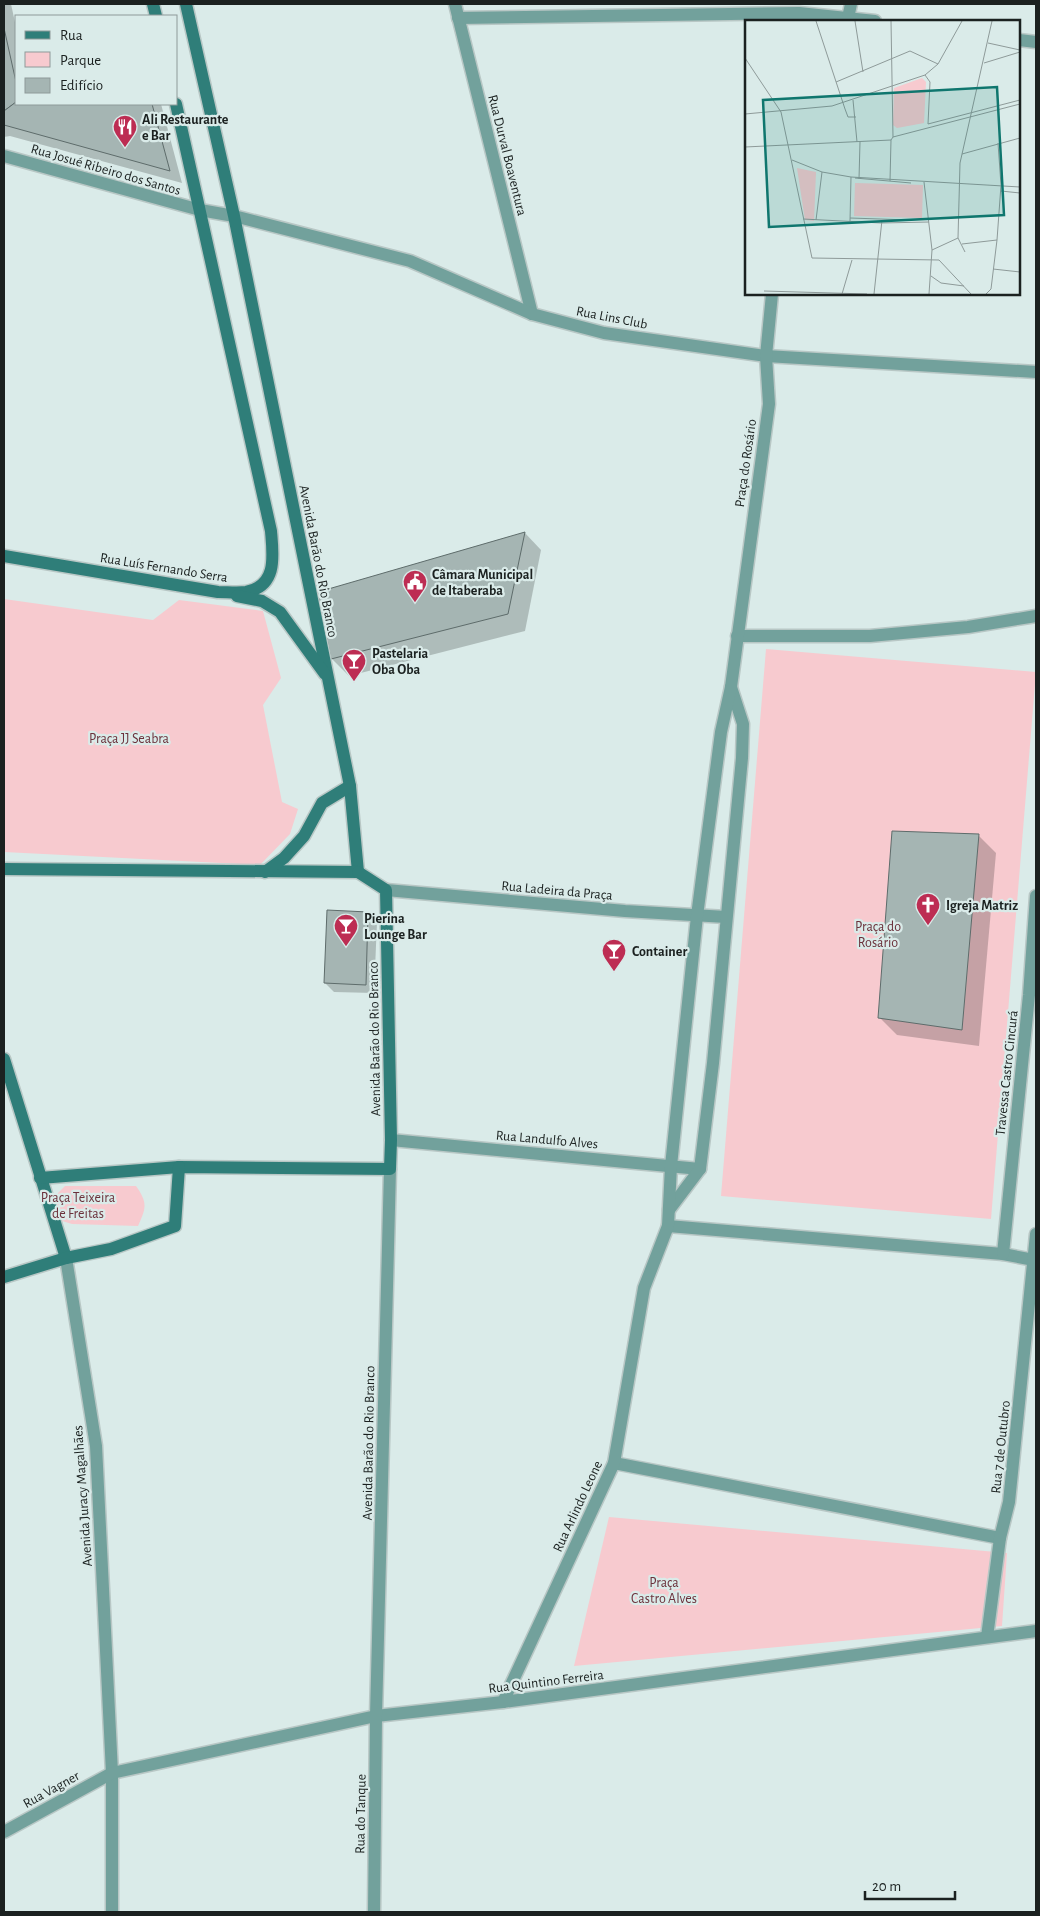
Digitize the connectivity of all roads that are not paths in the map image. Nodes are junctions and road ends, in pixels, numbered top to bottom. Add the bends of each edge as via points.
1 (186, 4) edge
2 (455, 4) edge
3 (851, 4) edge
4 (799, 13) edge
5 (458, 18) junction
6 (848, 18) junction
7 (867, 20) edge
8 (1020, 40) edge
9 (1036, 42) edge
10 (176, 105) edge
11 (4, 156) edge
12 (200, 210) junction
13 (234, 216) junction
14 (772, 295) edge
15 (532, 314) junction
16 (766, 356) junction
17 (1036, 372) edge
18 (4, 556) edge
19 (218, 592) junction
20 (1036, 616) edge
21 (737, 636) junction
22 (327, 676) junction
23 (731, 686) junction
24 (350, 786) junction
25 (4, 869) edge
26 (265, 872) junction
27 (358, 872) junction
28 (386, 890) junction
29 (1036, 896) edge
30 (697, 916) junction
31 (726, 917) junction
32 (1032, 997) edge
33 (4, 1060) edge
34 (391, 1140) junction
35 (671, 1166) junction
36 (179, 1167) junction
37 (390, 1169) junction
38 (700, 1170) junction
39 (40, 1178) junction
40 (669, 1210) junction
41 (668, 1226) junction
42 (1036, 1234) edge
43 (1003, 1254) junction
44 (66, 1258) junction
45 (1034, 1260) junction
46 (4, 1277) edge
47 (614, 1463) junction
48 (1000, 1538) junction
49 (1036, 1631) edge
50 (987, 1637) junction
51 (503, 1702) junction
52 (376, 1716) junction
53 (112, 1773) junction
54 (4, 1832) edge
55 (112, 1912) edge
56 (374, 1912) edge

1 - 13 street, Avenida Barão do Rio Branco
2 - 5 street, Rua Durval Boaventura
3 - 6 street
4 - 5 street
4 - 6 street
5 - 15 street, Rua Durval Boaventura
6 - 7 street
8 - 9 street
10 - 12 street
11 - 12 street, Rua Josué Ribeiro dos Santos
12 - 13 street, Rua Lins Club
12 - 19 street, Rua Luís Fernando Serra via 271,531 274,559 268,579 257,589
13 - 15 street, Rua Lins Club via 410,261
13 - 22 street, Avenida Barão do Rio Branco
14 - 16 street, Praça do Rosário
15 - 16 street, Rua Lins Club via 604,333
16 - 17 street, Rua Lins Club
16 - 21 street, Praça do Rosário via 769,404
18 - 19 street, Rua Luís Fernando Serra
19 - 22 street via 262,601 280,612
20 - 21 street via 968,627 870,636
21 - 23 street, Praça do Rosário
22 - 24 street, Avenida Barão do Rio Branco
23 - 30 street, Praça do Rosário via 721,732
23 - 31 street, Praça do Rosário via 743,724
24 - 26 street via 322,803 304,836 284,858
24 - 27 street, Avenida Barão do Rio Branco
25 - 26 street
26 - 27 street
27 - 28 street
28 - 30 street, Rua Ladeira da Praça
28 - 34 street, Avenida Barão do Rio Branco
29 - 32 street, Travessa Castro Cincurá
30 - 31 street, Rua Ladeira da Praça
30 - 35 street, Praça do Rosário
31 - 38 street, Praça do Rosário
32 - 43 street, Travessa Castro Cincurá
33 - 39 street, Avenida Juracy Magalhães
34 - 35 street, Rua Landulfo Alves
34 - 37 street, Avenida Barão do Rio Branco
35 - 38 street, Rua Landulfo Alves
35 - 40 street, Praça do Rosário
36 - 37 street
36 - 39 street
36 - 44 street via 175,1226 111,1249
37 - 52 street, Avenida Barão do Rio Branco
38 - 40 street
39 - 44 street, Avenida Juracy Magalhães
40 - 41 street, Praça do Rosário
41 - 43 street
41 - 47 street, Rua Arlindo Leone via 644,1288
42 - 45 street
43 - 45 street
44 - 46 street
44 - 53 street, Avenida Juracy Magalhães via 96,1446
45 - 48 street, Rua 7 de Outubro via 1009,1502
47 - 48 street
47 - 51 street, Rua Arlindo Leone
48 - 50 street, Rua 7 de Outubro
49 - 50 street, Rua Quintino Ferreira
50 - 51 street, Rua Quintino Ferreira
51 - 52 street, Rua Quintino Ferreira
52 - 53 street, Rua Quintino Ferreira
52 - 56 street, Rua do Tanque
53 - 54 street, Rua Vagner
53 - 55 street, Avenida Juracy Magalhães

